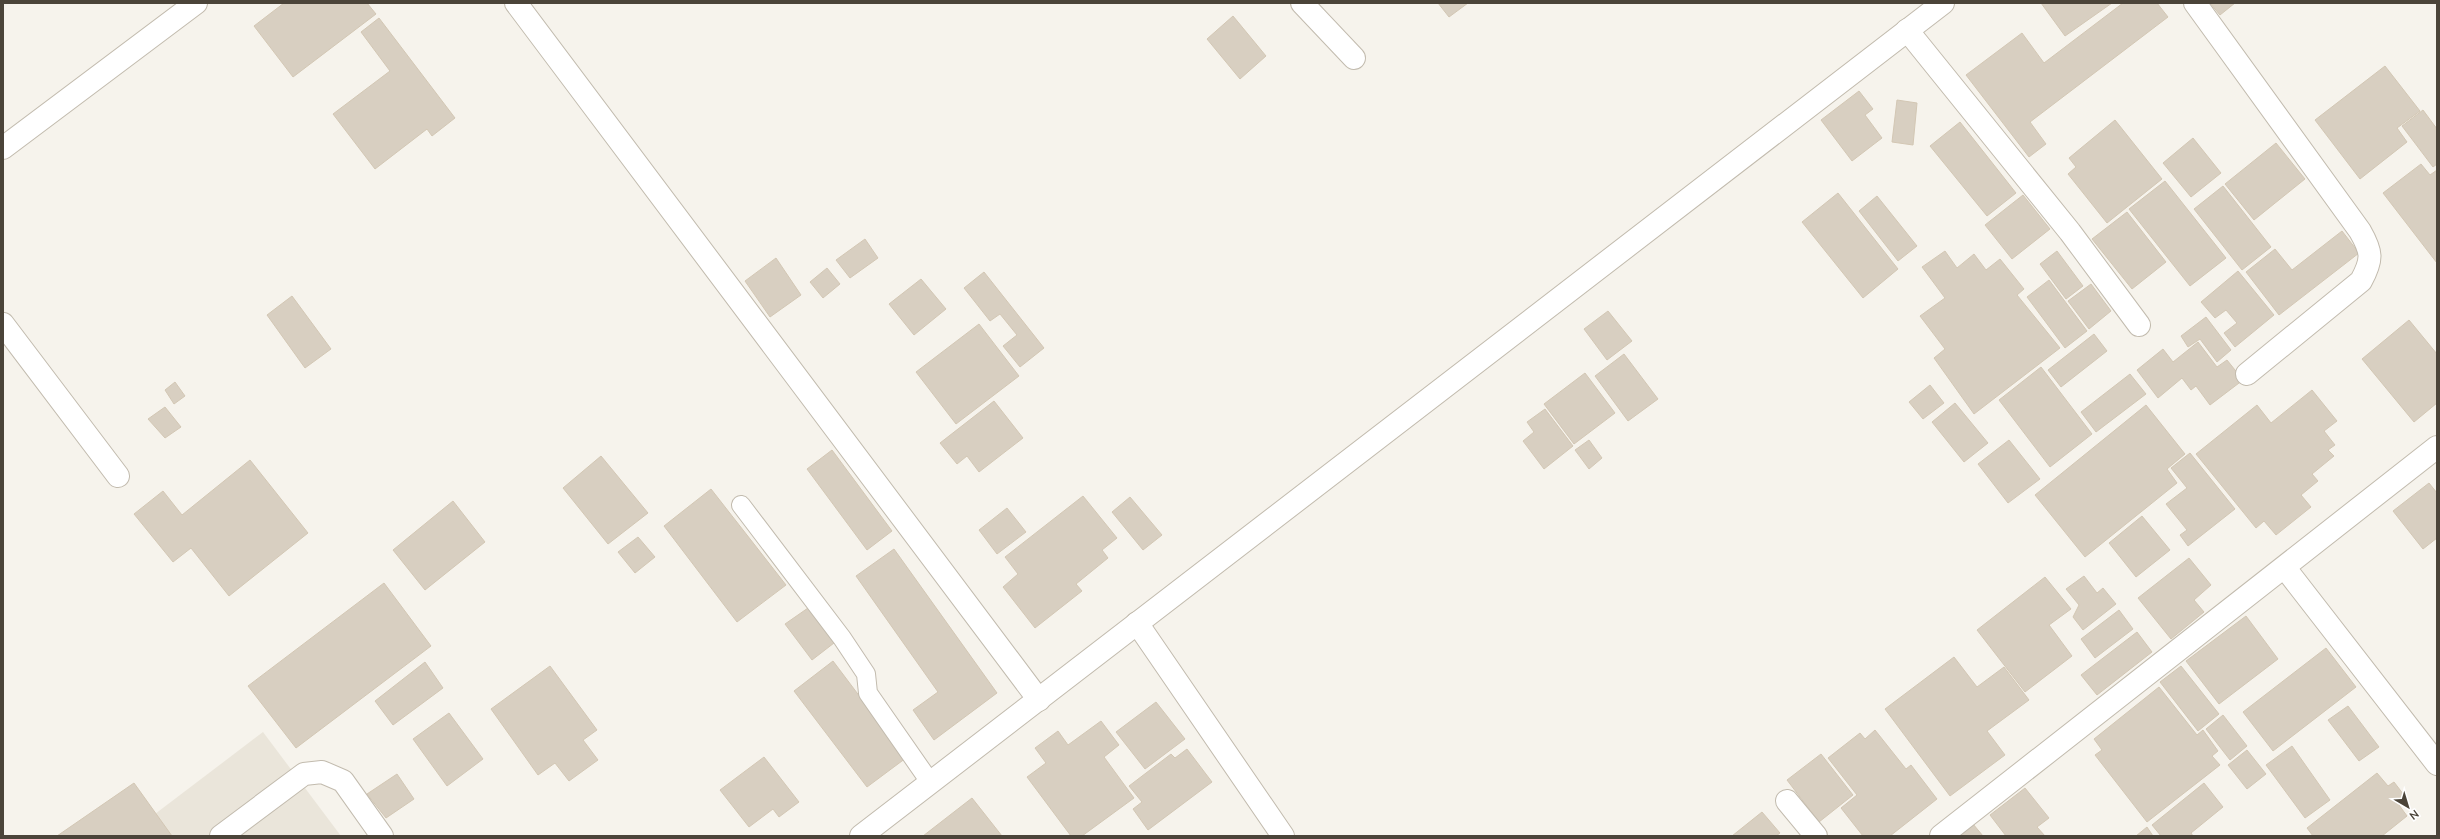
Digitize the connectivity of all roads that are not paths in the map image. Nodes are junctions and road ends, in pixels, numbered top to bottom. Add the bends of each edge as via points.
1 (196, 3) edge
2 (516, 3) edge
3 (1302, 3) edge
4 (2195, 3) edge
5 (1931, 6) edge
6 (1907, 30) junction
7 (1354, 58) dead end
8 (3, 148) edge
9 (3, 324) edge
10 (2139, 325) dead end
11 (2247, 374) dead end
12 (2437, 447) edge
13 (118, 476) dead end
14 (742, 505) dead end
15 (2285, 568) junction
16 (1136, 623) junction
17 (1039, 700) junction
18 (2437, 764) edge
19 (930, 782) junction
20 (1787, 801) dead end
21 (221, 836) edge
22 (382, 836) edge
23 (860, 836) edge
24 (1283, 836) edge
25 (1816, 836) edge
26 (1941, 836) edge

1 - 8 street
2 - 17 street
3 - 7 street
4 - 11 street via 2360,230 2370,249 2370,265 2361,281
5 - 6 street
6 - 10 street via 2070,232
6 - 16 street
9 - 13 street
12 - 15 street
14 - 19 lane via 842,638 866,674 868,693
15 - 18 street
15 - 26 street
16 - 17 street
16 - 24 street
17 - 19 street
19 - 23 street
20 - 25 street
21 - 22 street via 304,774 322,772 343,781

